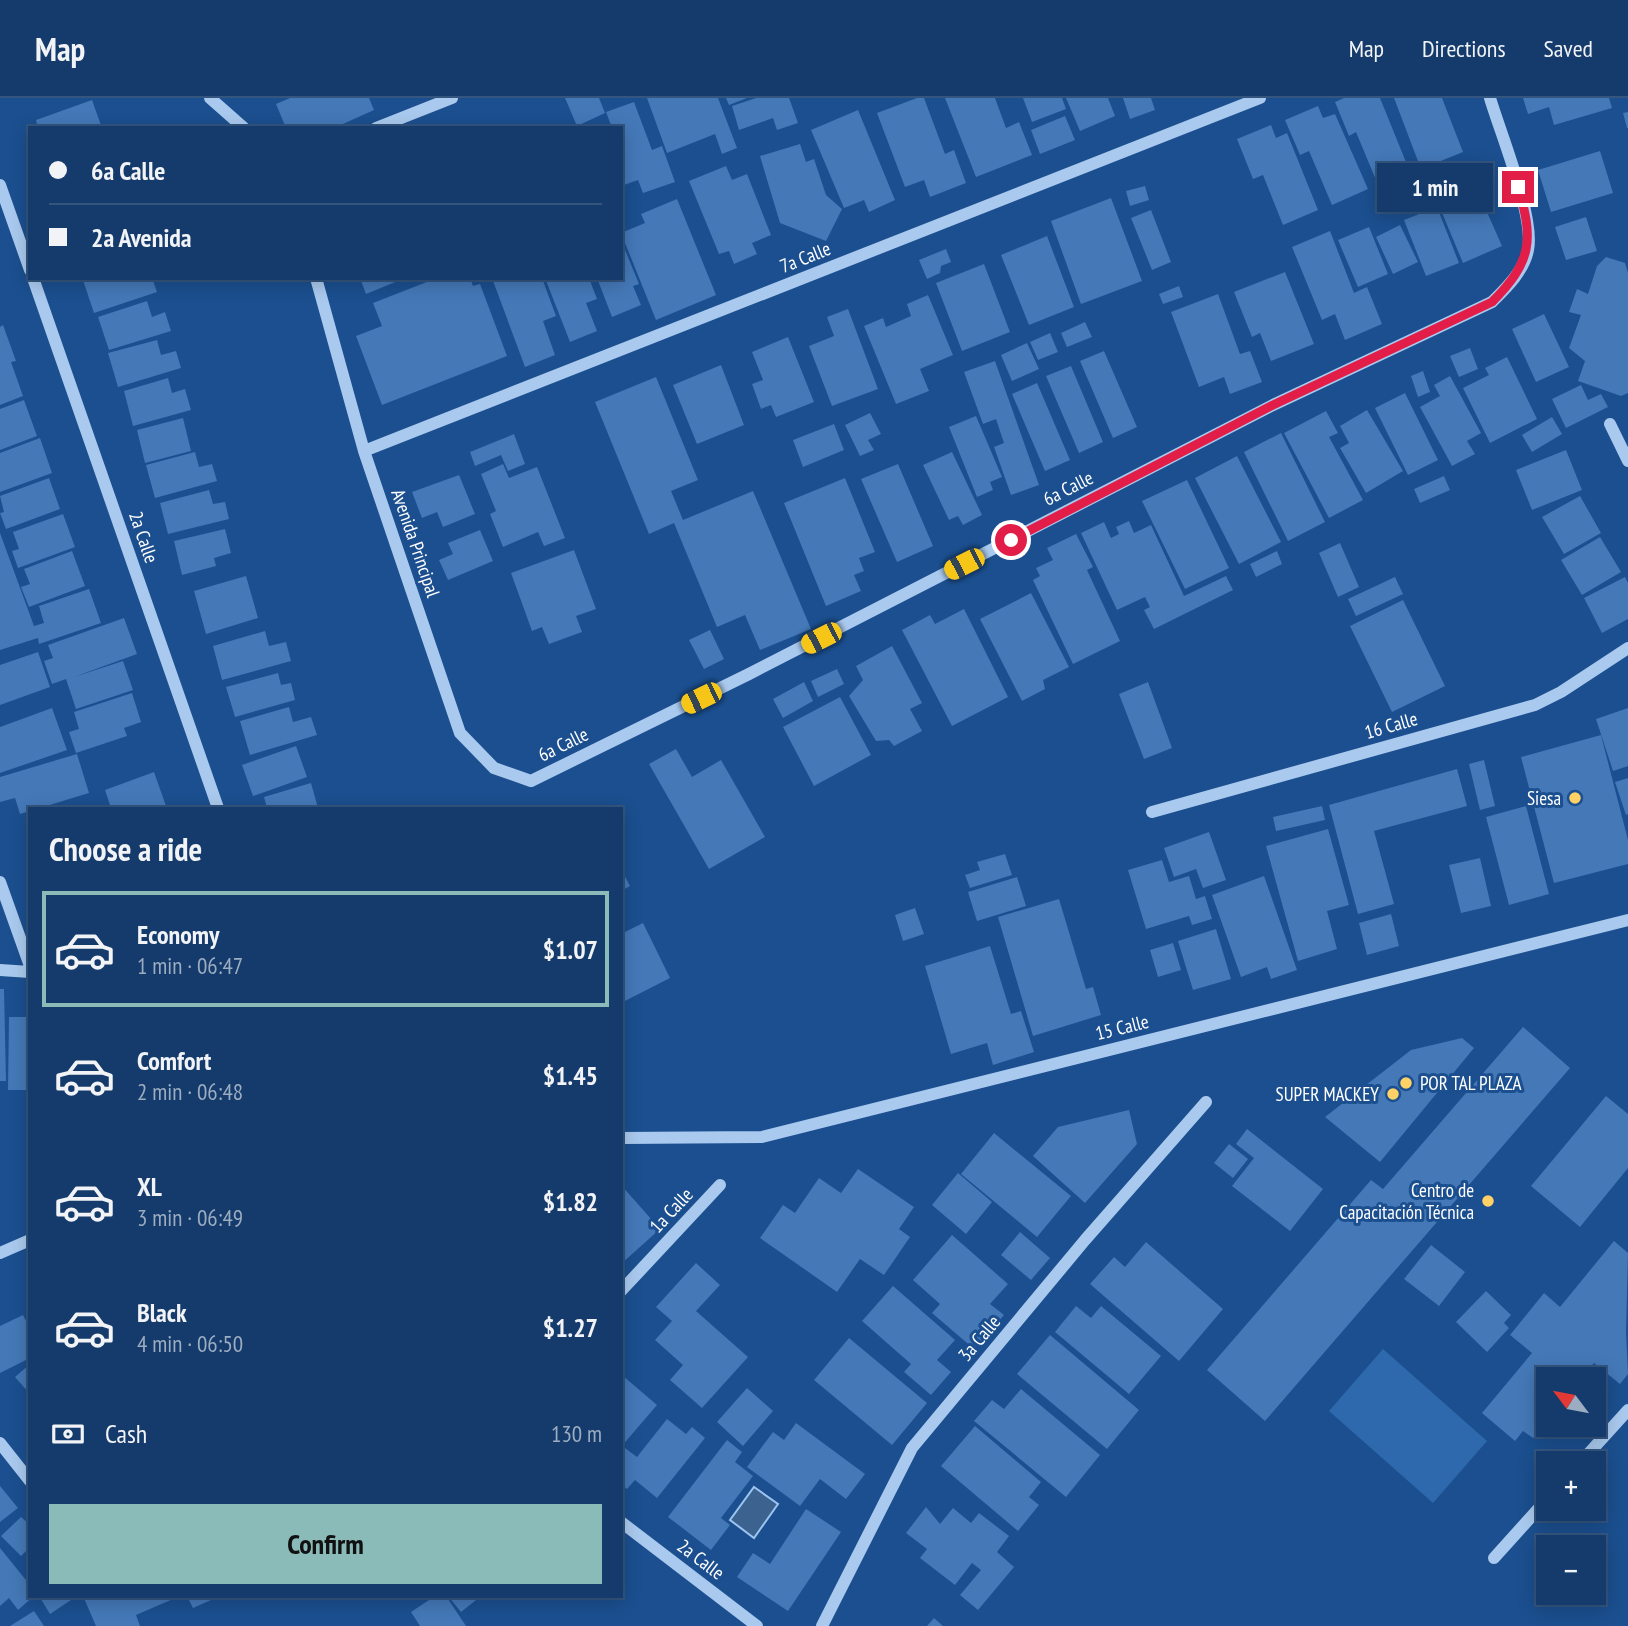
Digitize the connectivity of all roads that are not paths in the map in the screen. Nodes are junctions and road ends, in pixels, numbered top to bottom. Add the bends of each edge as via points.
1 (211, 98) edge
2 (452, 98) edge
3 (1261, 98) edge
4 (1490, 98) edge
5 (242, 126) edge
6 (381, 126) edge
7 (0, 185) edge
8 (28, 264) edge
9 (34, 280) edge
10 (317, 280) edge
11 (1610, 424) dead end
12 (364, 451) junction
13 (1628, 461) edge
14 (1628, 648) edge
15 (531, 781) joint
16 (218, 807) edge
17 (1152, 812) dead end
18 (0, 882) edge
19 (1628, 920) edge
20 (28, 960) edge
21 (0, 970) edge
22 (28, 972) edge
23 (1206, 1102) dead end
24 (623, 1138) edge
25 (720, 1185) dead end
26 (28, 1241) edge
27 (0, 1253) edge
28 (623, 1289) edge
29 (1628, 1410) edge
30 (0, 1443) edge
31 (1591, 1451) edge
32 (28, 1478) edge
33 (1536, 1511) edge
34 (623, 1524) edge
35 (1494, 1558) dead end
36 (757, 1626) edge
37 (822, 1626) edge

1 - 5 street
2 - 6 street
3 - 12 street, 7a Calle
4 - 15 street, 6a Calle via 1524,209 1528,249 1513,281 1492,302 1273,405
7 - 8 street
9 - 16 street, 2a Calle
10 - 12 street, Avenida Principal
11 - 13 street
12 - 15 street, Avenida Principal via 460,733 494,768
14 - 17 street, 16 Calle via 1535,705
18 - 20 street
19 - 24 street, 15 Calle via 762,1137
21 - 22 street
23 - 37 street, 3a Calle via 912,1448
25 - 28 street, 1a Calle
26 - 27 street
29 - 31 street
30 - 32 street
33 - 35 street
34 - 36 street, 2a Calle

